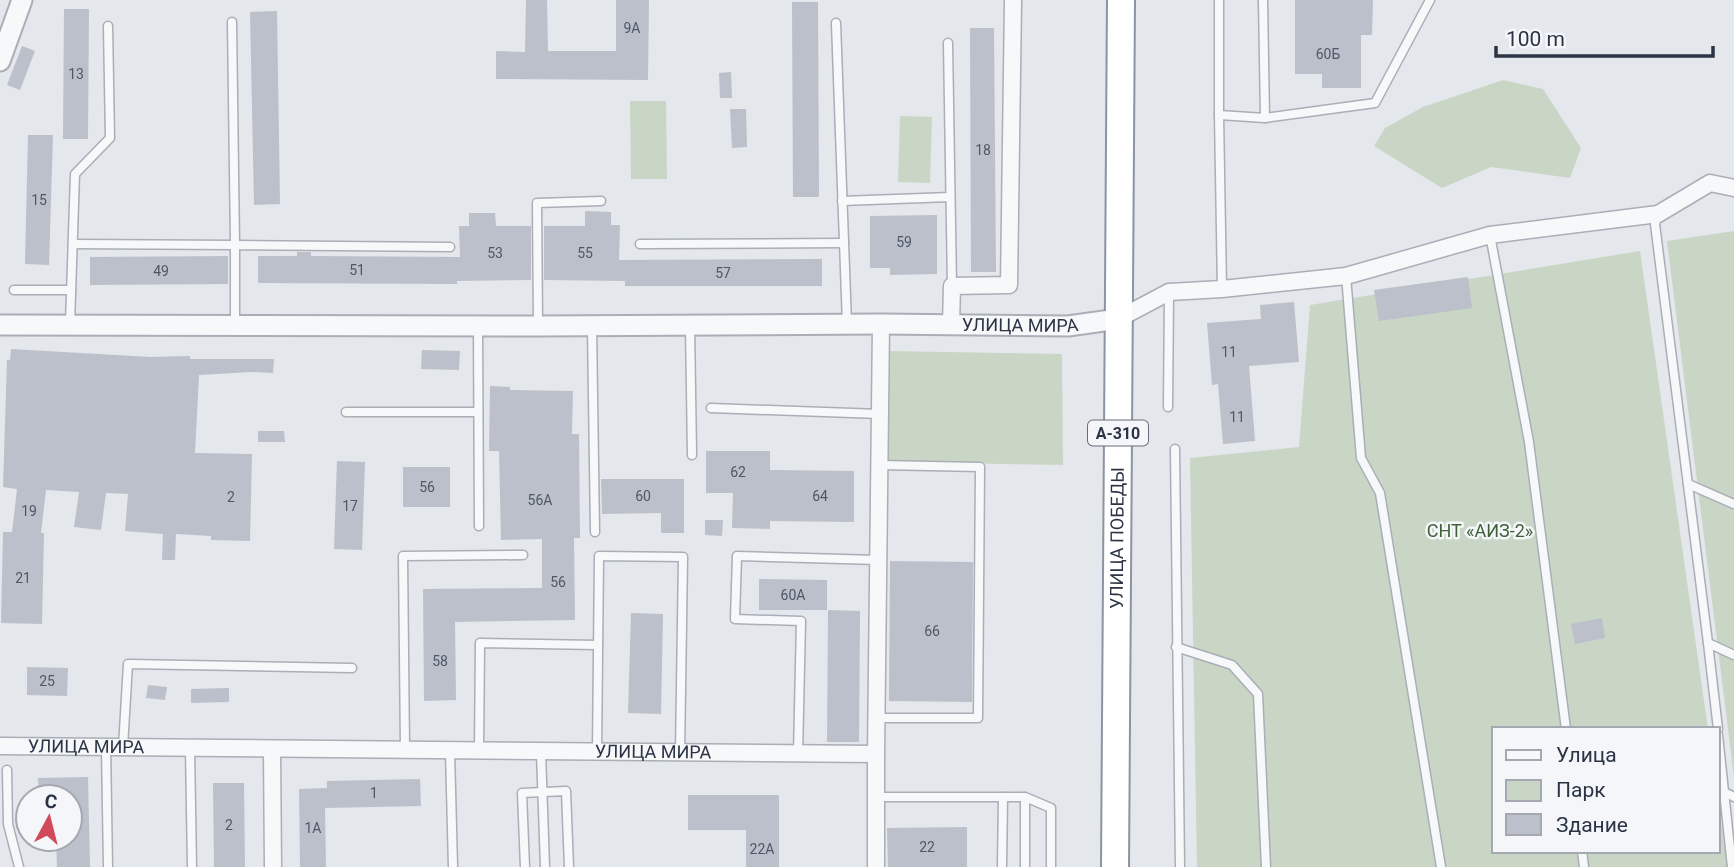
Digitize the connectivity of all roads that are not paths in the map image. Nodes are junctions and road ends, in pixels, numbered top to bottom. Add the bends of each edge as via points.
1 (22, 0) edge
2 (1013, 0) edge
3 (1121, 0) edge
4 (1219, 0) edge
5 (1263, 0) edge
6 (1430, 0) edge
7 (232, 22) dead end
8 (836, 23) dead end
9 (108, 26) dead end
10 (948, 43) dead end
11 (0, 61) edge
12 (1219, 116) junction
13 (1265, 118) junction
14 (1734, 188) edge
15 (950, 197) junction
16 (601, 201) dead end
17 (842, 201) junction
18 (1658, 214) junction
19 (1490, 235) junction
20 (844, 243) junction
21 (73, 244) junction
22 (640, 244) dead end
23 (235, 245) junction
24 (450, 247) dead end
25 (1346, 275) junction
26 (952, 286) junction
27 (1222, 289) junction
28 (14, 290) dead end
29 (71, 290) junction
30 (1169, 292) junction
31 (1118, 318) junction
32 (70, 324) junction
33 (235, 324) junction
34 (846, 324) junction
35 (881, 324) junction
36 (0, 325) edge
37 (690, 325) junction
38 (951, 325) junction
39 (478, 326) junction
40 (538, 326) junction
41 (592, 326) junction
42 (1168, 407) dead end
43 (711, 408) dead end
44 (346, 412) dead end
45 (478, 412) junction
46 (880, 414) junction
47 (1175, 449) dead end
48 (692, 455) dead end
49 (880, 465) junction
50 (1688, 484) junction
51 (1734, 504) edge
52 (479, 526) dead end
53 (595, 532) dead end
54 (523, 555) dead end
55 (878, 559) junction
56 (1709, 643) junction
57 (598, 645) junction
58 (1177, 647) junction
59 (1734, 655) edge
60 (352, 667) dead end
61 (877, 718) junction
62 (1566, 727) edge
63 (1718, 727) edge
64 (0, 746) edge
65 (106, 747) junction
66 (123, 747) junction
67 (190, 748) junction
68 (272, 749) junction
69 (405, 750) junction
70 (450, 751) junction
71 (478, 751) junction
72 (541, 752) junction
73 (597, 752) junction
74 (680, 753) junction
75 (1720, 753) edge
76 (798, 754) junction
77 (876, 754) junction
78 (7, 770) dead end
79 (542, 792) junction
80 (1724, 792) junction
81 (876, 797) junction
82 (1003, 797) junction
83 (1025, 797) junction
84 (1734, 797) edge
85 (19, 867) edge
86 (108, 867) edge
87 (192, 867) edge
88 (273, 867) edge
89 (453, 867) edge
90 (525, 867) edge
91 (545, 867) edge
92 (569, 867) edge
93 (876, 867) edge
94 (1002, 867) edge
95 (1025, 867) edge
96 (1051, 867) edge
97 (1115, 867) edge
98 (1180, 867) edge
99 (1266, 867) edge
100 (1441, 867) edge
101 (1732, 867) edge

1 - 11 street
2 - 26 street via 1009,285
3 - 31 highway, УЛИЦА ПОБЕДЫ / А-310
4 - 12 lane
5 - 13 lane
6 - 13 lane via 1375,103
7 - 23 lane
8 - 17 lane
9 - 21 lane via 110,138 75,174
10 - 15 lane
12 - 13 lane
12 - 27 lane
14 - 18 street via 1710,183
15 - 17 lane
15 - 26 lane
16 - 40 lane via 537,203
17 - 20 lane
18 - 19 street
18 - 50 lane
19 - 25 street
19 - 62 lane via 1529,442
20 - 22 lane
20 - 34 lane
21 - 23 lane
21 - 29 lane
23 - 24 lane
23 - 33 lane
25 - 27 street
25 - 100 lane via 1361,458 1380,493
26 - 38 street
27 - 30 street
28 - 29 lane
29 - 32 lane
30 - 31 street
30 - 42 lane
31 - 38 street, УЛИЦА МИРА via 1068,326
31 - 97 highway, УЛИЦА ПОБЕДЫ / А-310
32 - 33 street, УЛИЦА МИРА
32 - 36 street, УЛИЦА МИРА
33 - 39 street, УЛИЦА МИРА
34 - 35 street, УЛИЦА МИРА
34 - 37 street, УЛИЦА МИРА
35 - 38 street, УЛИЦА МИРА
35 - 46 street
37 - 41 street, УЛИЦА МИРА
37 - 48 lane
39 - 40 street, УЛИЦА МИРА
39 - 45 lane
40 - 41 street, УЛИЦА МИРА
41 - 53 lane
43 - 46 lane
44 - 45 lane
45 - 52 lane
46 - 49 street
47 - 58 lane
49 - 55 street
49 - 61 lane via 980,467 978,718
50 - 51 lane
50 - 56 lane
54 - 69 lane via 403,556
55 - 61 street
55 - 76 lane via 737,556 735,619 801,621
56 - 59 lane
56 - 63 lane
57 - 71 lane via 480,643
57 - 73 lane
57 - 74 lane via 599,556 682,557
58 - 98 lane
58 - 99 lane via 1232,666 1258,694
60 - 66 lane via 128,664
61 - 77 street
64 - 65 street, УЛИЦА МИРА
65 - 66 street, УЛИЦА МИРА
65 - 86 lane
66 - 67 street, УЛИЦА МИРА
67 - 68 street, УЛИЦА МИРА
67 - 87 lane
68 - 69 street, УЛИЦА МИРА
68 - 88 street
69 - 70 street, УЛИЦА МИРА
70 - 71 street, УЛИЦА МИРА
70 - 89 lane
71 - 72 street, УЛИЦА МИРА
72 - 73 street, УЛИЦА МИРА
72 - 79 lane
73 - 74 street, УЛИЦА МИРА
74 - 76 street, УЛИЦА МИРА
75 - 80 lane
76 - 77 street, УЛИЦА МИРА
77 - 81 street
78 - 85 lane via 8,824
79 - 90 lane via 522,793
79 - 91 lane
79 - 92 lane via 566,792
80 - 84 lane
80 - 101 lane
81 - 82 lane
81 - 93 street
82 - 83 lane
82 - 94 lane
83 - 95 lane
83 - 96 lane via 1051,808

